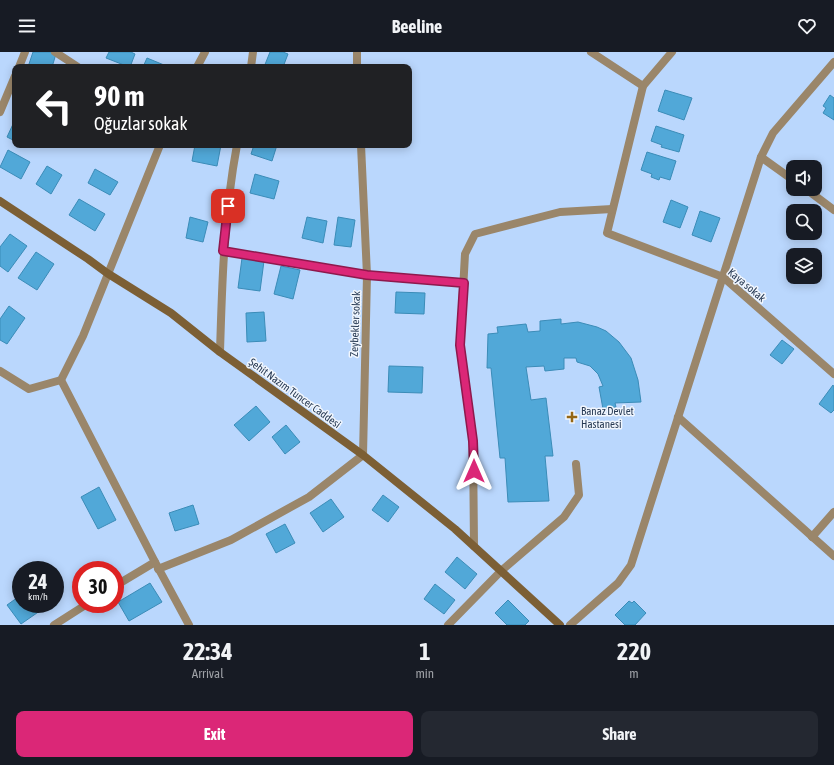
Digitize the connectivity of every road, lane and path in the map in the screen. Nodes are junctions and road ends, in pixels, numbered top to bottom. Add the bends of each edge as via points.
1 (25, 52) edge
2 (56, 52) edge
3 (205, 52) edge
4 (253, 52) edge
5 (591, 52) edge
6 (672, 52) edge
7 (354, 53) edge
8 (834, 62) edge
9 (20, 64) edge
10 (74, 64) edge
11 (199, 64) edge
12 (251, 64) edge
13 (356, 64) edge
14 (12, 83) edge
15 (643, 86) junction
16 (0, 112) edge
17 (159, 148) edge
18 (236, 148) edge
19 (361, 148) edge
20 (761, 157) junction
21 (786, 175) edge
22 (815, 196) edge
23 (0, 201) edge
24 (612, 209) junction
25 (834, 210) edge
26 (223, 251) junction
27 (107, 273) junction
28 (367, 275) junction
29 (723, 277) junction
30 (464, 283) junction
31 (220, 352) junction
32 (0, 371) edge
33 (834, 374) edge
34 (61, 380) junction
35 (678, 417) junction
36 (363, 455) junction
37 (576, 464) dead end
38 (834, 512) edge
39 (812, 536) junction
40 (474, 546) junction
41 (834, 556) edge
42 (156, 565) junction
43 (501, 571) junction
44 (124, 581) edge
45 (73, 613) edge
46 (54, 625) edge
47 (190, 625) edge
48 (448, 625) edge
49 (560, 625) edge
50 (570, 625) edge

1 - 9 street
2 - 10 street
3 - 11 street
4 - 12 street
5 - 15 street
6 - 15 street
7 - 13 street
8 - 20 street via 773,133
14 - 16 street
15 - 24 street
17 - 27 street
18 - 26 street
19 - 28 street, Zeybekler sokak
20 - 21 street
20 - 29 street
22 - 25 street
23 - 27 street, Şehit Nazım Tuncer Caddesi
24 - 29 street, Kaya sokak via 607,233
24 - 30 street via 560,212 475,234 465,254
26 - 28 street
26 - 31 street
27 - 31 street, Şehit Nazım Tuncer Caddesi via 171,313
27 - 34 street via 83,336
28 - 30 street
28 - 36 street, Zeybekler sokak
29 - 33 street, Kaya sokak
29 - 35 street
30 - 40 street via 460,345 473,441
31 - 36 street, Şehit Nazım Tuncer Caddesi
32 - 34 street via 29,389
34 - 42 street
35 - 39 street
35 - 50 street via 632,565 618,583
36 - 40 street, Şehit Nazım Tuncer Caddesi
36 - 42 street via 309,497 231,540
37 - 43 street via 579,495 572,508
38 - 39 street
39 - 41 street
40 - 43 street, Şehit Nazım Tuncer Caddesi
42 - 44 street
42 - 47 street
43 - 48 street
43 - 49 street, Şehit Nazım Tuncer Caddesi
45 - 46 street

